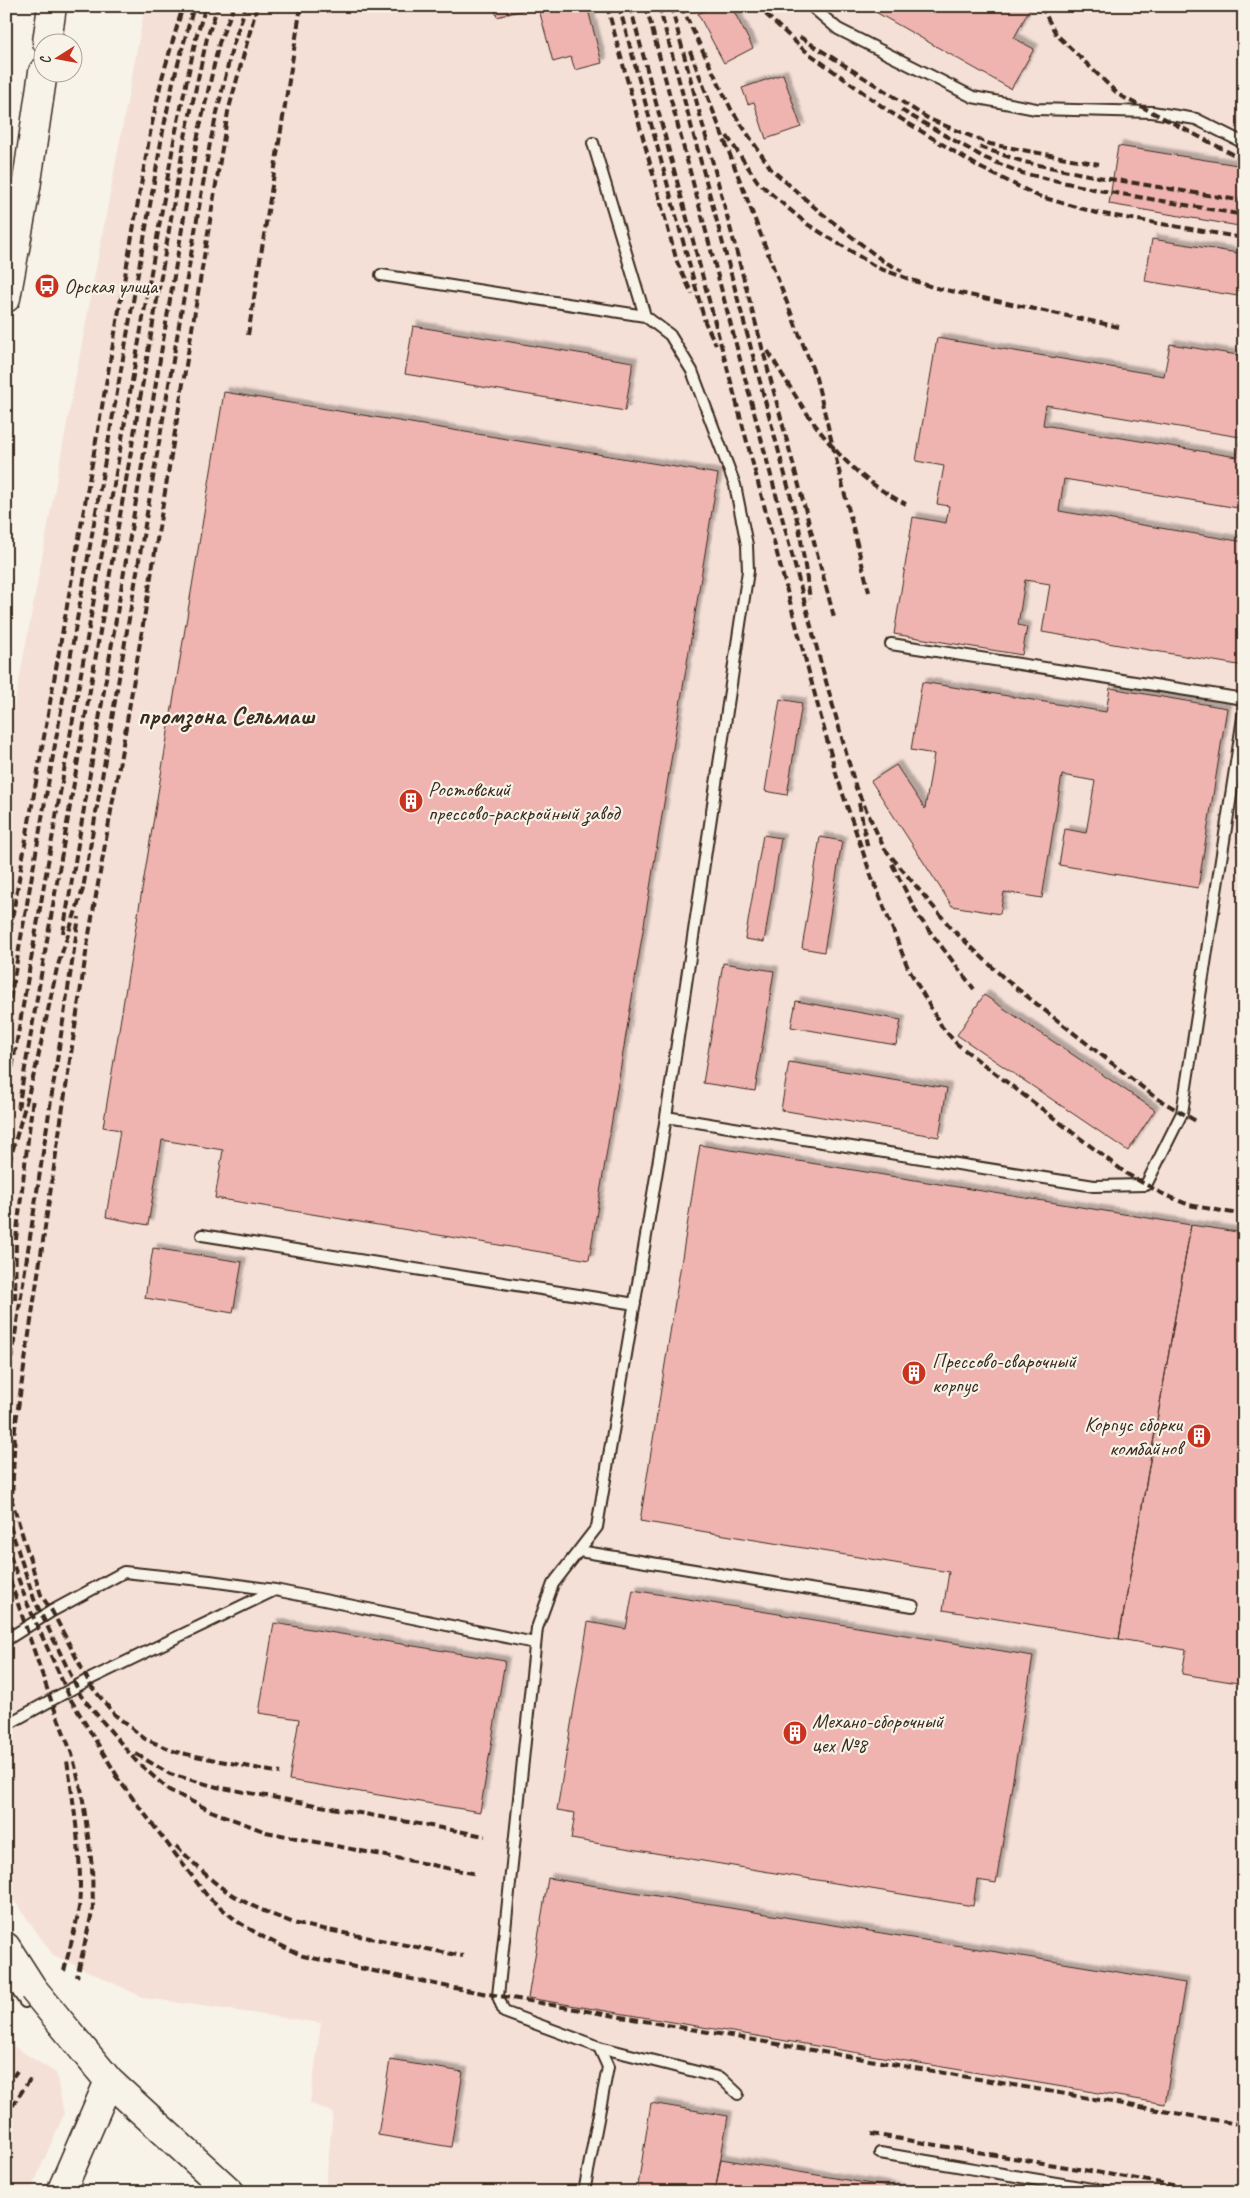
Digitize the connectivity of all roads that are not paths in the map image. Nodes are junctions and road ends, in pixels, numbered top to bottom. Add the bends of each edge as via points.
1 (52, 6) edge
2 (811, 6) edge
3 (48, 32) edge
4 (41, 82) edge
5 (593, 143) dead end
6 (1244, 143) edge
7 (16, 186) edge
8 (381, 275) dead end
9 (6, 298) edge
10 (645, 316) junction
11 (891, 644) dead end
12 (1244, 699) edge
13 (1244, 711) edge
14 (666, 1117) junction
15 (202, 1235) dead end
16 (635, 1304) junction
17 (579, 1551) junction
18 (275, 1590) junction
19 (913, 1606) dead end
20 (6, 1640) edge
21 (535, 1643) junction
22 (6, 1725) edge
23 (6, 1947) edge
24 (6, 1975) edge
25 (29, 1996) junction
26 (599, 2047) junction
27 (109, 2081) junction
28 (738, 2094) dead end
29 (880, 2153) dead end
30 (61, 2192) edge
31 (230, 2192) edge
32 (584, 2192) edge
33 (1109, 2192) edge

1 - 3 main road
2 - 6 lane via 838,29 973,97 1036,109 1152,112 1196,119
4 - 7 main road
5 - 10 lane
7 - 9 main road
8 - 10 lane
10 - 14 lane via 670,335 692,371 735,485 747,545 748,571
11 - 12 lane
13 - 14 lane via 1182,1113 1146,1185 1094,1186
14 - 16 lane
15 - 16 lane
16 - 17 lane via 597,1527
17 - 19 lane
17 - 21 lane via 553,1584 536,1628
18 - 20 lane via 124,1572
18 - 21 lane
18 - 22 lane via 88,1680
21 - 26 lane via 498,1996 504,2012
23 - 25 main road
24 - 25 lane
25 - 27 main road, bridge via 86,2052
26 - 28 lane via 720,2078
26 - 32 lane via 608,2067
27 - 30 main road
27 - 31 main road
29 - 33 lane

